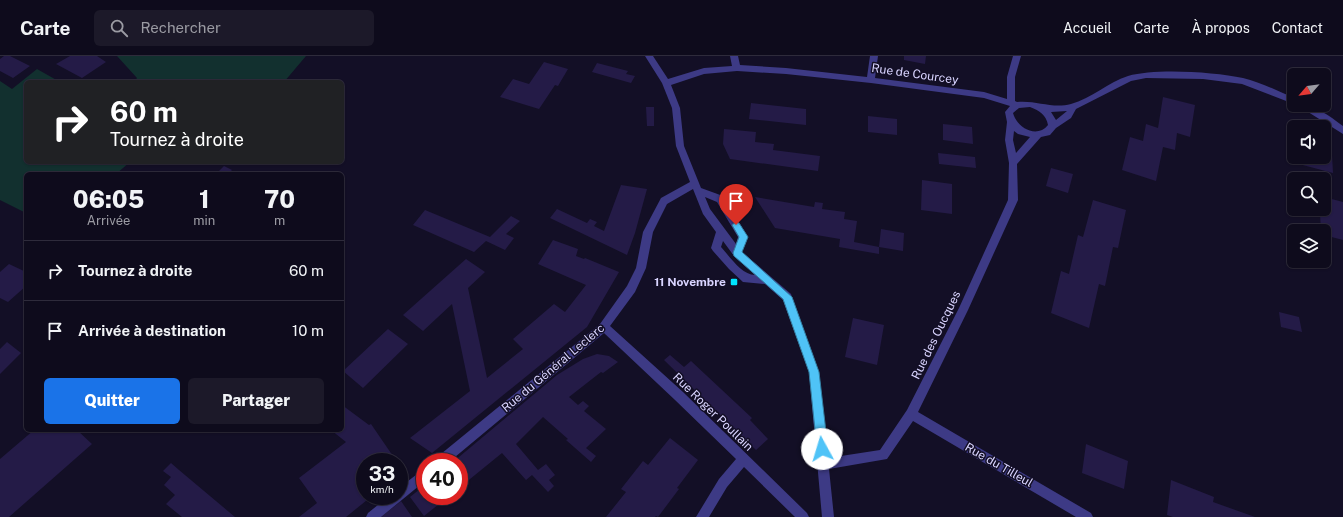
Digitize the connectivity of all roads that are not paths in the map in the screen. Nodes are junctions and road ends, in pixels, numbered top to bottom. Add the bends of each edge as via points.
1 (649, 56) edge
2 (734, 56) edge
3 (874, 56) edge
4 (1018, 56) edge
5 (737, 68) junction
6 (871, 80) junction
7 (666, 83) junction
8 (1287, 98) edge
9 (1014, 103) junction
10 (1073, 107) junction
11 (1042, 108) junction
12 (1315, 112) edge
13 (1011, 122) junction
14 (1053, 126) junction
15 (1343, 131) edge
16 (1038, 135) junction
17 (1013, 163) junction
18 (696, 187) junction
19 (721, 231) junction
20 (737, 253) junction
21 (768, 280) junction
22 (604, 327) junction
23 (912, 414) junction
24 (451, 453) edge
25 (743, 459) junction
26 (824, 464) junction
27 (416, 482) edge
28 (408, 488) edge
29 (387, 505) edge
30 (372, 517) edge
31 (702, 517) edge
32 (803, 517) edge
33 (828, 517) edge
34 (1086, 517) edge

1 - 7 street
2 - 5 street
3 - 6 street
4 - 9 street via 1012,77
5 - 6 street, Rue de Courcey
5 - 7 street, Rue de Courcey via 704,71
6 - 9 street, Rue de Courcey via 984,95
7 - 18 street via 676,108 680,146
8 - 10 street via 1243,81 1203,76 1153,75 1129,79
9 - 11 street
9 - 13 street via 1009,112
10 - 11 street
10 - 14 street via 1068,116
11 - 14 street via 1051,117
12 - 15 street
13 - 16 street via 1021,132
13 - 17 street, Rue des Oucques via 1009,140
14 - 16 street via 1047,133
16 - 17 street
17 - 23 street, Rue des Oucques via 1013,200
18 - 19 street via 706,211
18 - 20 street via 720,198 730,214 743,237
18 - 22 street, Rue du Général Leclerc via 664,201 648,232 641,268 631,289
19 - 20 street
19 - 21 street via 716,248 732,266 747,279
20 - 21 street
21 - 26 street via 787,297 814,372
22 - 24 street, Rue du Général Leclerc
22 - 25 street, Rue Roger Poullain via 680,396
23 - 26 street, Rue des Oucques via 883,455
23 - 34 street, Rue du Tilleul
25 - 31 street via 722,483
25 - 32 street, Rue Roger Poullain
26 - 33 street
27 - 28 street
29 - 30 street

